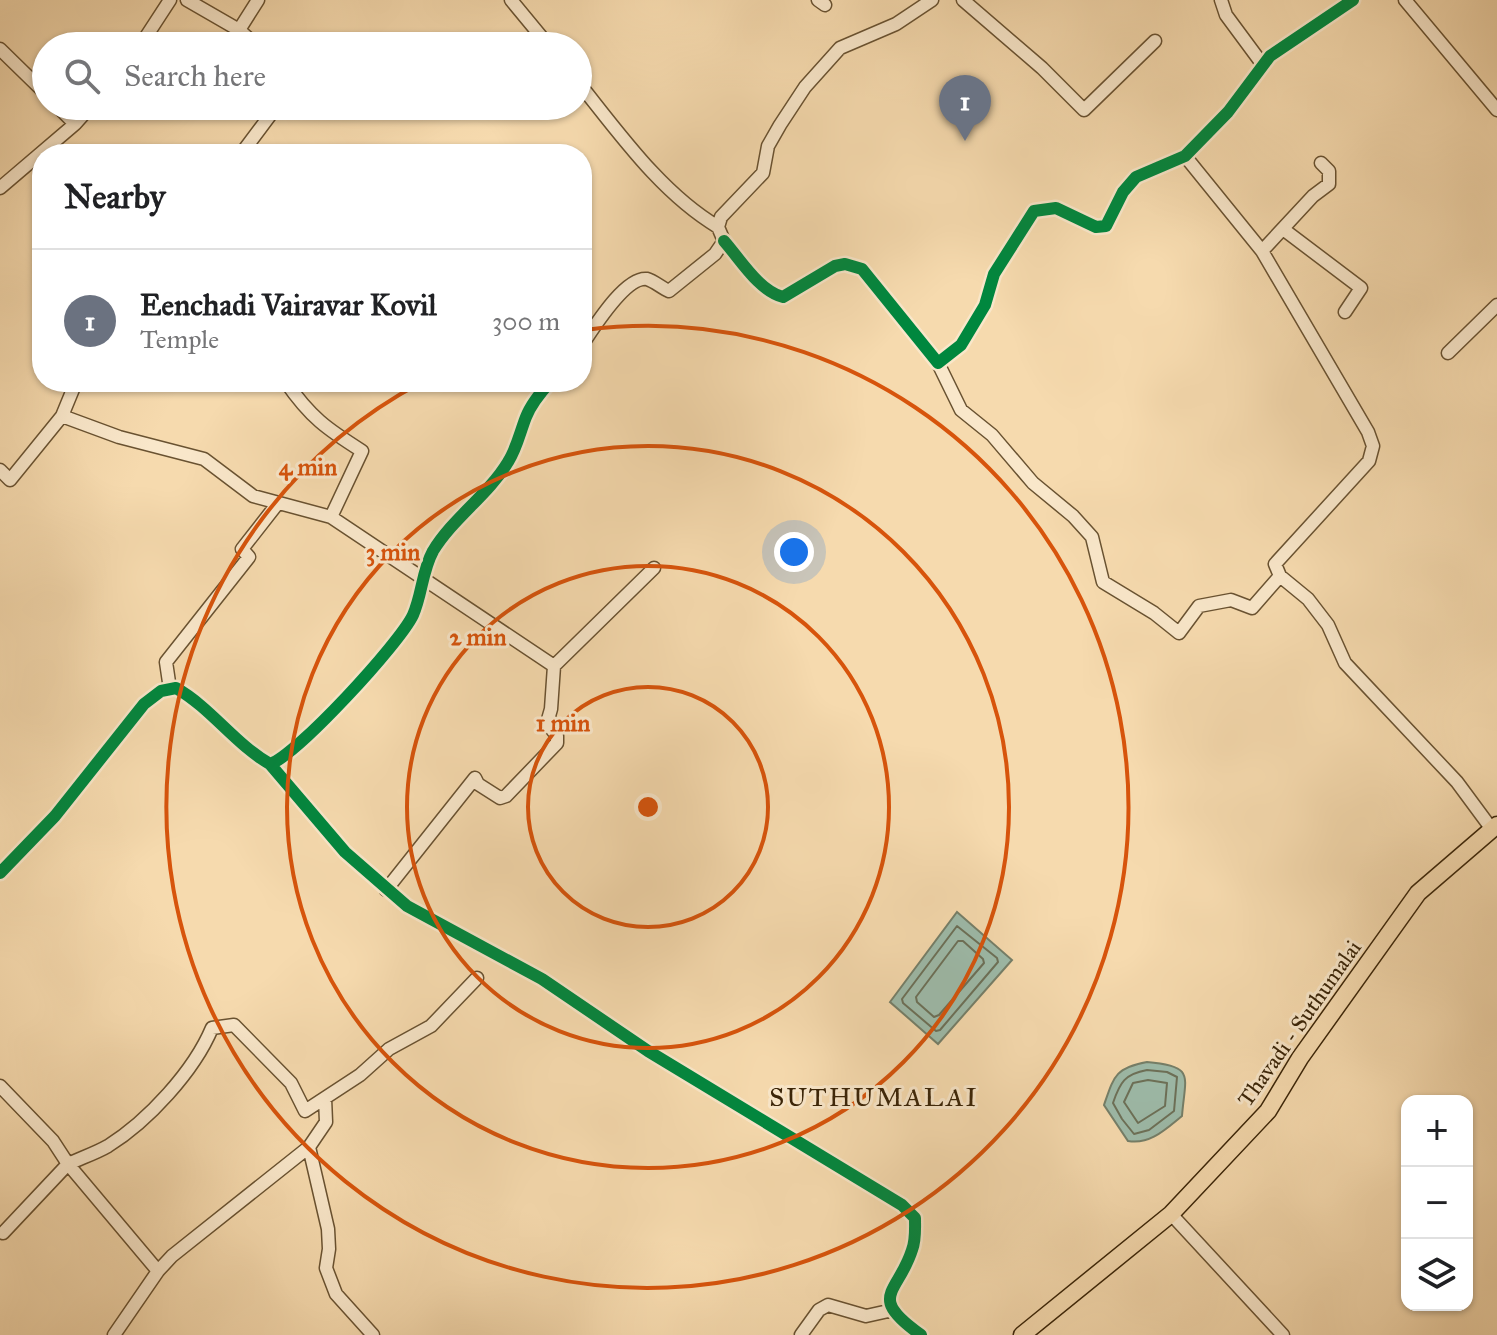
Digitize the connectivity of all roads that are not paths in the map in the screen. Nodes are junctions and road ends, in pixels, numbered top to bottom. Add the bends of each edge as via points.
1 (170, 0) edge
2 (187, 0) edge
3 (258, 0) edge
4 (511, 0) edge
5 (932, 0) edge
6 (963, 0) edge
7 (1221, 0) edge
8 (1353, 0) edge
9 (1405, 0) edge
10 (239, 30) junction
11 (149, 32) edge
12 (241, 32) edge
13 (537, 32) edge
14 (1155, 41) dead end
15 (0, 49) edge
16 (1263, 65) junction
17 (32, 80) edge
18 (592, 99) edge
19 (1497, 110) edge
20 (71, 120) edge
21 (79, 120) edge
22 (266, 120) edge
23 (75, 124) junction
24 (52, 144) edge
25 (248, 144) edge
26 (1185, 156) junction
27 (32, 161) edge
28 (1321, 163) dead end
29 (0, 188) edge
30 (718, 227) junction
31 (1283, 229) junction
32 (724, 241) junction
33 (1262, 251) junction
34 (1497, 305) edge
35 (1345, 312) dead end
36 (592, 332) edge
37 (1448, 353) dead end
38 (938, 363) junction
39 (72, 392) edge
40 (293, 392) edge
41 (543, 392) edge
42 (62, 416) junction
43 (0, 470) edge
44 (278, 503) junction
45 (331, 517) junction
46 (654, 568) dead end
47 (1280, 576) junction
48 (423, 578) junction
49 (554, 666) junction
50 (170, 689) junction
51 (270, 764) junction
52 (1494, 826) edge
53 (0, 873) edge
54 (386, 890) junction
55 (477, 978) dead end
56 (0, 1086) edge
57 (325, 1098) junction
58 (309, 1147) junction
59 (68, 1164) junction
60 (1171, 1214) junction
61 (3, 1233) dead end
62 (158, 1271) junction
63 (893, 1310) junction
64 (114, 1335) edge
65 (373, 1335) edge
66 (801, 1335) edge
67 (921, 1335) edge
68 (1022, 1335) edge
69 (1283, 1335) edge

1 - 11 street
2 - 10 street
3 - 10 street
4 - 13 street
5 - 30 street via 896,24 840,48 805,87 768,146 763,173 721,217
6 - 14 street via 1084,110
7 - 16 street
8 - 16 street
9 - 19 street
10 - 12 street
15 - 17 street
16 - 26 street via 1228,112
18 - 30 street via 692,211
20 - 23 street
21 - 23 street
22 - 25 street
23 - 24 street
26 - 33 street
26 - 38 street via 1136,177 1106,226 1096,227 1056,208 1034,211 994,274 985,305 961,345
27 - 29 street
28 - 31 street via 1329,171 1329,184
30 - 32 street
31 - 33 street
31 - 35 street via 1361,288
32 - 36 street via 669,291 649,279 637,281
32 - 38 street via 761,282 783,297 835,266 862,269
33 - 47 street via 1373,446 1369,461 1275,564
34 - 37 street
38 - 47 street via 961,410 1092,537 1103,582 1179,633 1199,606 1231,600 1252,608
39 - 42 street
40 - 45 street via 322,426 362,451
41 - 48 street via 527,414 508,461 445,534
42 - 43 street via 10,480
42 - 44 street via 204,459 253,496
44 - 45 street
44 - 50 street via 242,549 249,557 166,662
45 - 48 street
46 - 49 street
47 - 52 street via 1328,625 1345,663
48 - 49 street
48 - 51 street via 413,615 399,637 346,698
49 - 54 street via 547,723 557,743 506,796 500,798 475,778
50 - 51 street via 191,697
50 - 53 street via 144,704 55,816
51 - 54 street via 345,852
52 - 60 main road, Thavadi - Suthumalai via 1418,893 1268,1111
54 - 63 street via 447,930 542,979 648,1051 902,1205 915,1218 915,1231 912,1251 889,1291
55 - 57 street via 431,1026 389,1049
56 - 59 street
57 - 58 street via 326,1122
57 - 59 street via 305,1111 291,1083 234,1025 212,1028 202,1051 153,1109 108,1146
58 - 62 street
58 - 65 street via 328,1229 326,1268 336,1294
59 - 61 street
59 - 62 street
60 - 68 main road, Thavadi - Suthumalai
60 - 69 street
62 - 64 street
63 - 66 street via 866,1316 828,1305
63 - 67 street

